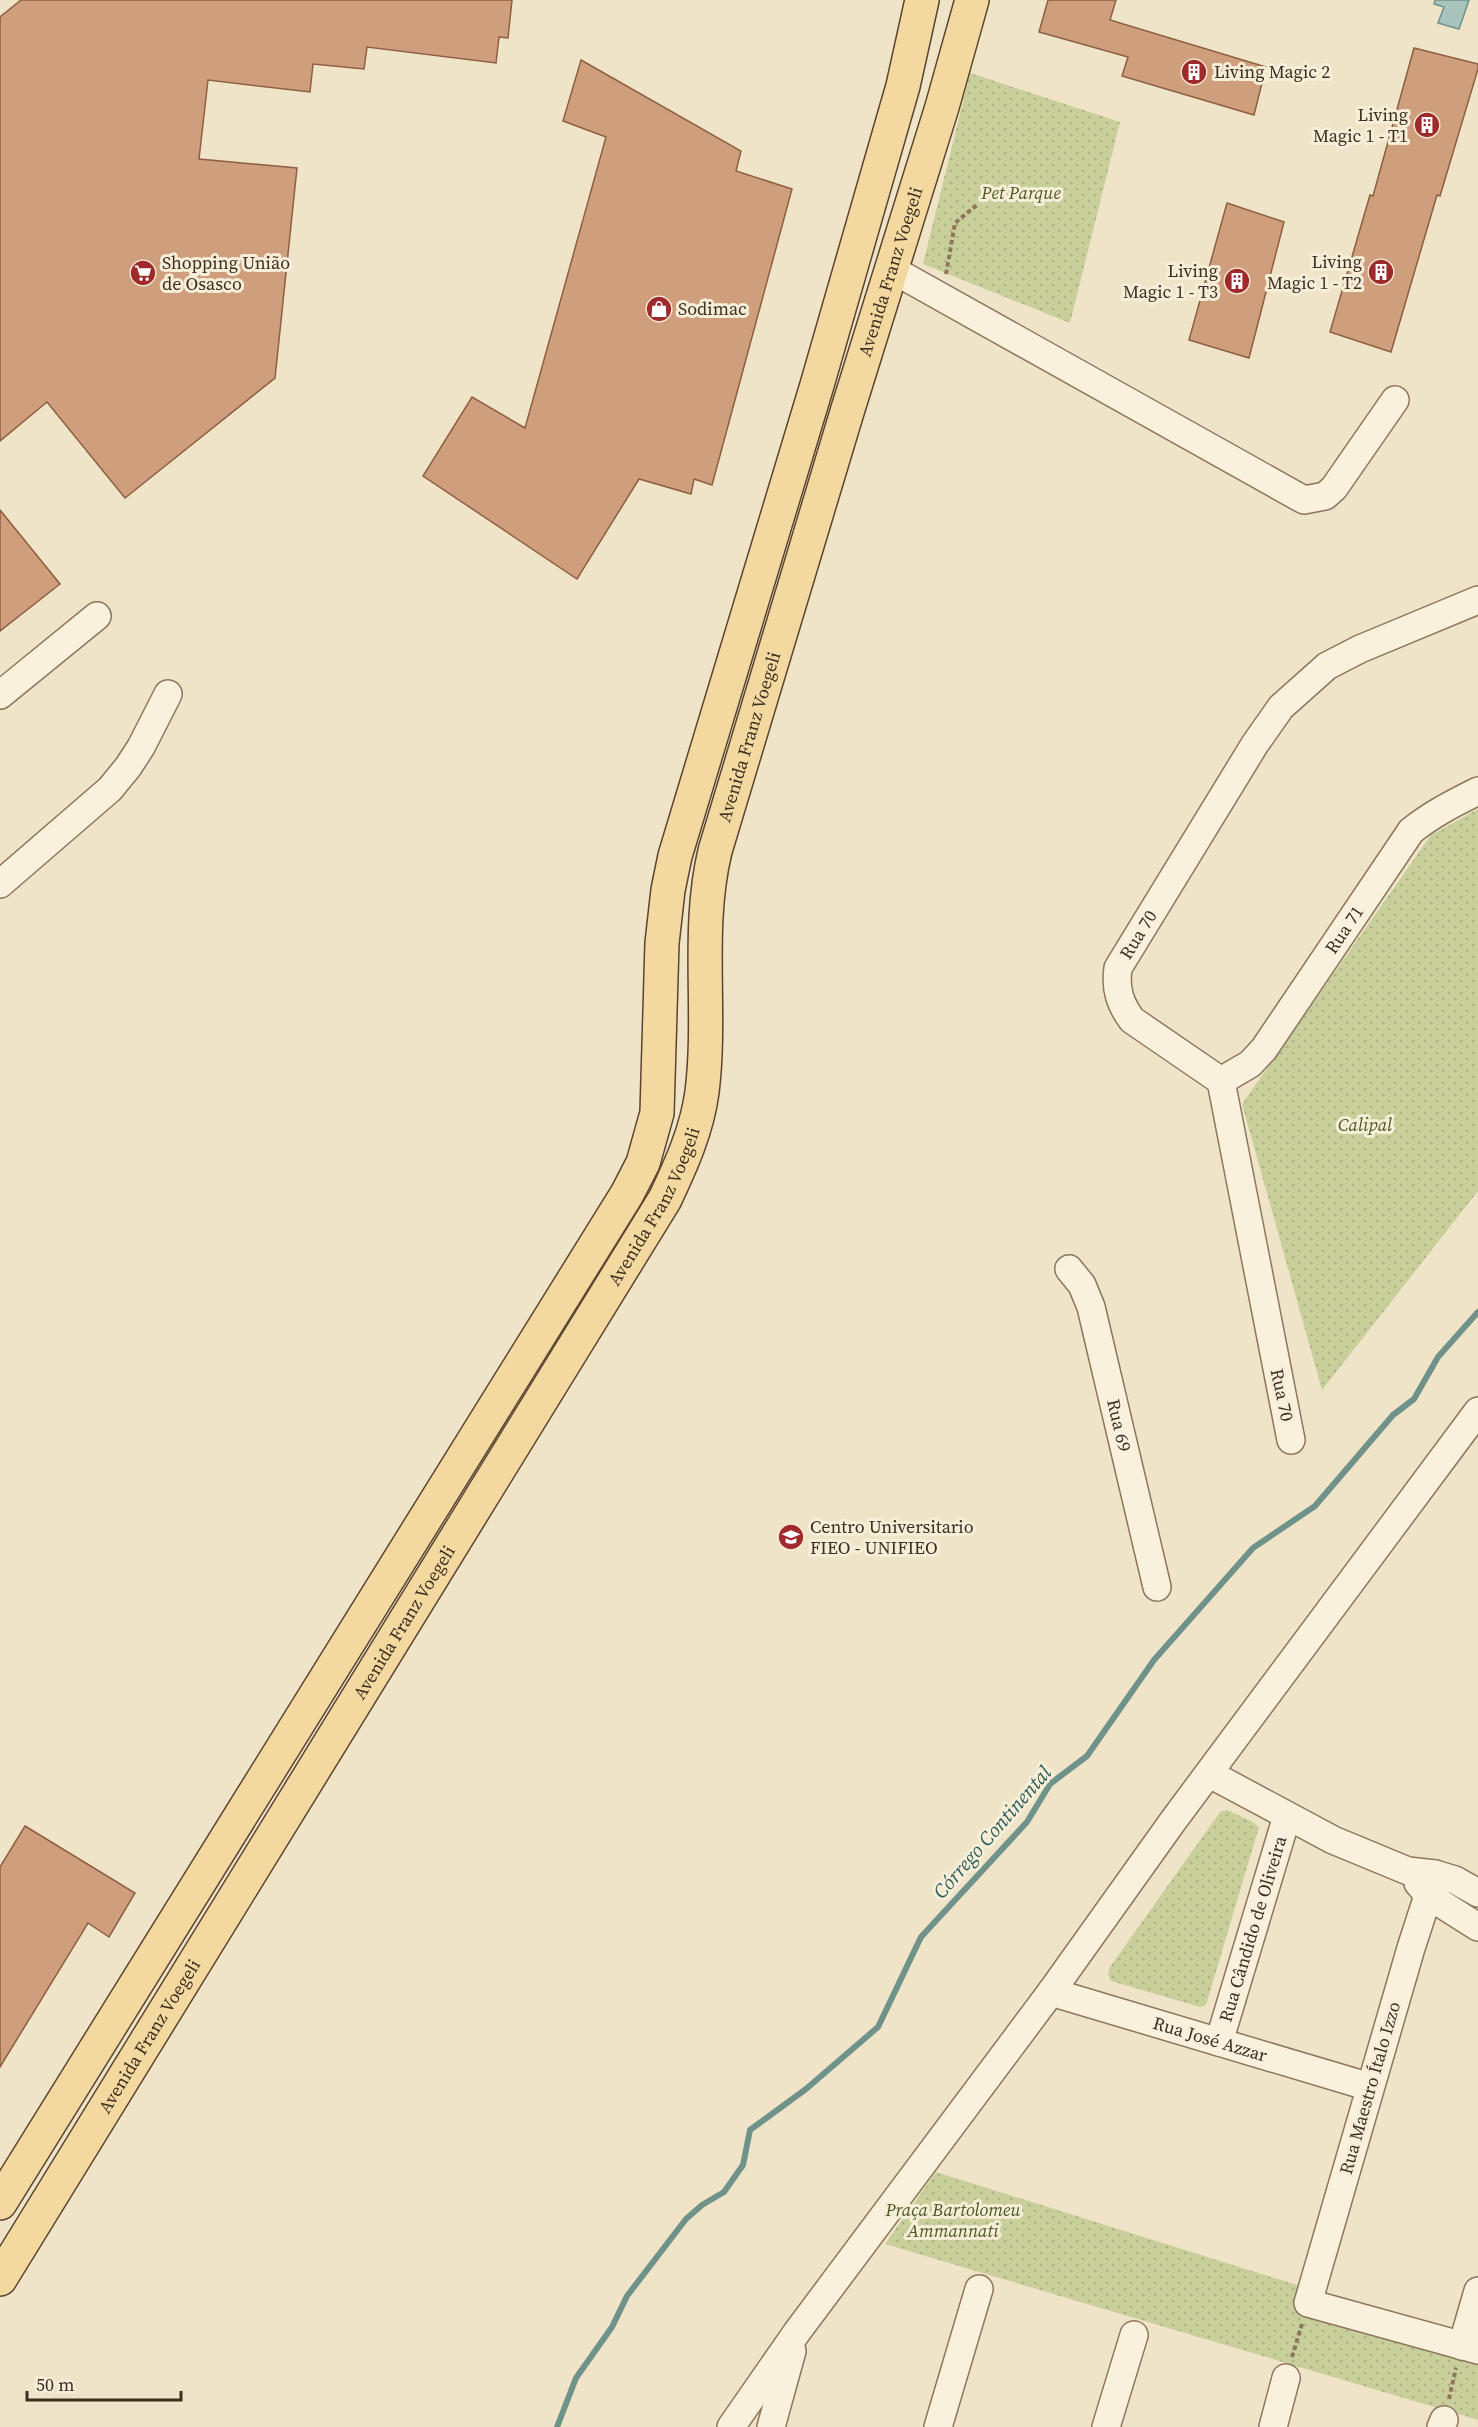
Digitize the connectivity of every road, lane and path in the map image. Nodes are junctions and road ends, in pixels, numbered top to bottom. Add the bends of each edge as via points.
1 (922, 0) edge
2 (972, 0) edge
3 (903, 86) junction
4 (942, 107) junction
5 (978, 204) dead end
6 (893, 270) junction
7 (945, 299) junction
8 (1395, 400) dead end
9 (1478, 600) edge
10 (97, 616) dead end
11 (168, 694) dead end
12 (0, 695) edge
13 (722, 701) junction
14 (733, 790) junction
15 (1478, 791) edge
16 (0, 884) edge
17 (703, 1075) junction
18 (1221, 1081) junction
19 (658, 1098) junction
20 (696, 1122) junction
21 (1069, 1269) dead end
22 (1478, 1411) edge
23 (1291, 1440) dead end
24 (1157, 1587) dead end
25 (1210, 1774) junction
26 (1287, 1816) junction
27 (1432, 1885) junction
28 (1478, 1893) edge
29 (1478, 1927) edge
30 (1051, 1992) junction
31 (1219, 2042) junction
32 (1370, 2087) junction
33 (0, 2203) edge
34 (0, 2279) edge
35 (979, 2289) dead end
36 (1478, 2291) edge
37 (1308, 2303) junction
38 (797, 2332) junction
39 (1134, 2335) dead end
40 (1470, 2348) edge
41 (1286, 2378) joint
42 (1443, 2423) edge
43 (731, 2427) edge
44 (771, 2427) edge
45 (938, 2427) edge
46 (1106, 2427) edge
47 (1273, 2427) edge

1 - 3 main road, Avenida Franz Voegeli
2 - 4 main road, Avenida Franz Voegeli
3 - 4 main road via 926,93
3 - 13 main road, Avenida Franz Voegeli
4 - 6 main road, Avenida Franz Voegeli
5 - 7 path via 955,223
6 - 7 street
6 - 14 main road, Avenida Franz Voegeli
7 - 8 street via 1304,500 1325,496 1334,488
9 - 18 street, Rua 70 via 1327,666 1281,707 1119,968 1118,993 1132,1020
10 - 12 street
11 - 16 street via 141,747 110,789
13 - 14 main road via 732,711 740,734
13 - 19 main road, Avenida Franz Voegeli via 668,890 662,943
14 - 17 main road, Avenida Franz Voegeli via 709,878 705,910
15 - 18 street, Rua 71 via 1437,811 1411,831 1264,1049 1250,1064
17 - 19 main road via 670,1085
17 - 20 main road, Avenida Franz Voegeli
18 - 23 street, Rua 70
19 - 20 main road via 679,1116
19 - 33 main road, Avenida Franz Voegeli via 643,1163 627,1194
20 - 34 main road, Avenida Franz Voegeli via 664,1199
21 - 24 street, Rua 69 via 1082,1285 1091,1307
22 - 25 street
25 - 26 street
25 - 30 street
26 - 27 street
26 - 31 street, Rua Cândido de Oliveira
27 - 28 street via 1455,1880
27 - 29 street
27 - 32 street, Rua Maestro Ítalo Izzo
30 - 31 street, Rua José Azzar
30 - 38 street
31 - 32 street, Rua José Azzar
32 - 37 street, Rua Maestro Ítalo Izzo
35 - 45 street
36 - 40 street
37 - 40 street
37 - 41 path
38 - 43 street
38 - 44 street
39 - 46 street
40 - 42 path
41 - 47 street

